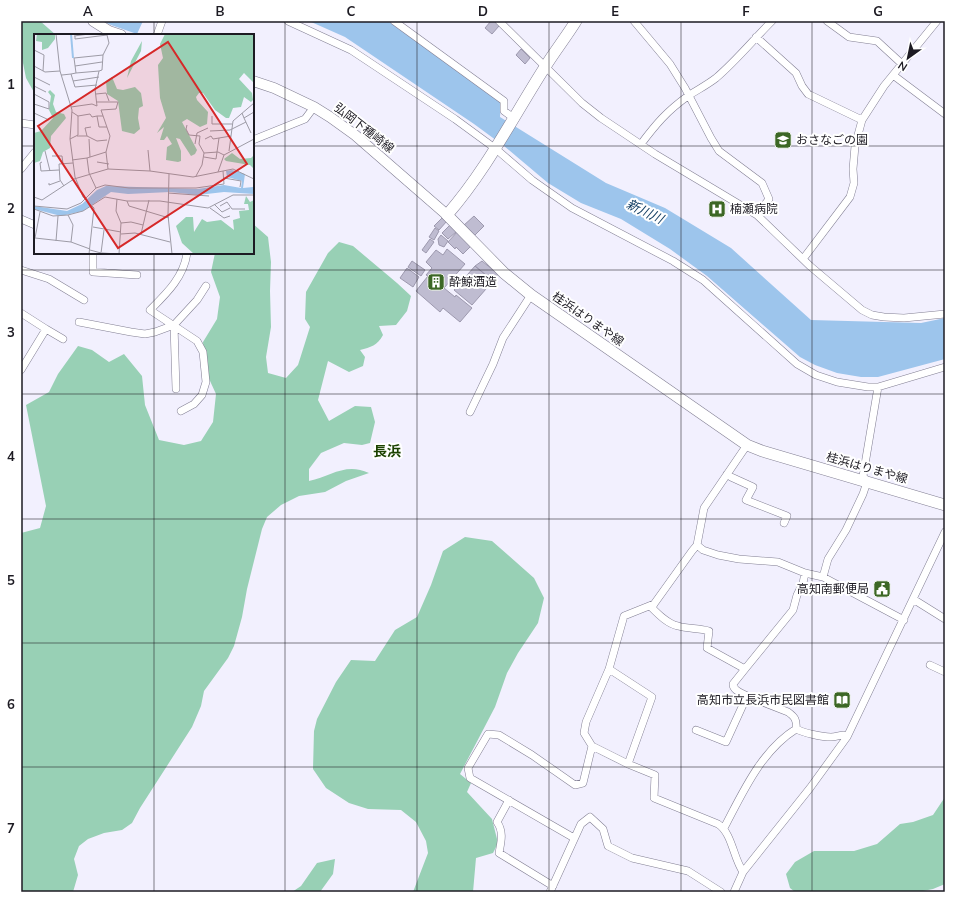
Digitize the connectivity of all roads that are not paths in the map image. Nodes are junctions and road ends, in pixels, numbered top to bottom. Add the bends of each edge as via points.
1 (93, 21) edge
2 (162, 21) edge
3 (288, 21) edge
4 (394, 21) edge
5 (499, 21) edge
6 (576, 21) edge
7 (634, 21) edge
8 (772, 21) edge
9 (827, 21) edge
10 (937, 21) edge
11 (118, 34) edge
12 (157, 34) edge
13 (756, 37) junction
14 (902, 64) junction
15 (546, 66) junction
16 (893, 75) junction
17 (254, 81) edge
18 (689, 95) junction
19 (314, 107) junction
20 (945, 114) edge
21 (862, 120) junction
22 (513, 121) junction
23 (21, 123) edge
24 (34, 125) edge
25 (254, 140) edge
26 (641, 144) junction
27 (497, 147) junction
28 (34, 153) edge
29 (21, 168) edge
30 (447, 215) junction
31 (757, 215) junction
32 (21, 218) edge
33 (34, 224) edge
34 (92, 254) edge
35 (187, 254) edge
36 (803, 259) junction
37 (21, 270) edge
38 (137, 275) dead end
39 (206, 286) dead end
40 (531, 295) junction
41 (84, 300) dead end
42 (21, 313) edge
43 (945, 314) edge
44 (79, 322) dead end
45 (174, 325) junction
46 (46, 329) junction
47 (63, 339) dead end
48 (945, 367) edge
49 (21, 370) edge
50 (878, 387) junction
51 (176, 389) dead end
52 (181, 411) dead end
53 (470, 412) dead end
54 (747, 445) junction
55 (727, 474) junction
56 (867, 482) junction
57 (945, 505) edge
58 (784, 523) dead end
59 (945, 532) edge
60 (697, 545) junction
61 (805, 572) junction
62 (823, 577) junction
63 (913, 599) junction
64 (654, 604) junction
65 (945, 619) edge
66 (904, 620) junction
67 (930, 665) dead end
68 (609, 669) junction
69 (745, 669) junction
70 (945, 672) edge
71 (747, 696) junction
72 (796, 728) junction
73 (696, 730) dead end
74 (847, 737) junction
75 (592, 746) junction
76 (628, 764) junction
77 (509, 800) junction
78 (724, 828) junction
79 (574, 838) junction
80 (743, 872) junction
81 (551, 889) edge
82 (721, 892) edge
83 (734, 892) edge

1 - 11 main road
2 - 12 street
3 - 27 street via 351,50
4 - 22 street via 504,101 504,111
5 - 15 street
6 - 15 main road
7 - 18 street via 670,64
8 - 13 street
9 - 14 street via 849,37 877,41
10 - 14 street
13 - 18 street via 715,79
13 - 21 street via 796,73 808,94
14 - 16 street
15 - 22 main road
15 - 26 street via 582,103
16 - 20 street
16 - 21 street
17 - 19 main road, 弘岡下種崎線
18 - 26 street via 668,111
18 - 31 street via 720,150 762,183 769,199
19 - 25 street via 305,119
19 - 30 main road, 弘岡下種崎線 via 355,134
21 - 36 street via 855,146 854,183 850,197
22 - 27 main road
23 - 24 street
26 - 31 street
27 - 30 main road
27 - 50 street via 532,180 572,208 673,261 702,280 797,364 816,375 832,380 851,385
28 - 29 street
30 - 40 main road, 桂浜はりまや線 via 498,267
31 - 36 street
32 - 33 street
34 - 38 street via 93,272
35 - 45 street via 184,268 169,291 150,310
36 - 43 street via 862,310 872,315 904,318
37 - 41 street via 49,279
39 - 45 street
40 - 53 street via 503,338
40 - 54 main road, 桂浜はりまや線
42 - 46 street
44 - 45 street via 144,334
45 - 51 street
45 - 52 street via 197,341 203,352 206,382 198,400
46 - 47 street
46 - 49 street
48 - 50 street
50 - 56 street via 863,476
54 - 55 street
54 - 56 main road, 桂浜はりまや線
55 - 58 street via 753,487 746,500 787,516
55 - 60 street via 704,508
56 - 57 main road, 桂浜はりまや線
56 - 62 street via 846,530 828,559
59 - 63 street
60 - 61 street via 718,555 739,560 778,562
60 - 64 street
61 - 62 street
61 - 69 street via 793,610
62 - 66 street
63 - 65 street
63 - 66 street
64 - 68 street via 624,616
64 - 69 street via 652,608 671,624 709,631 707,648
66 - 74 street
67 - 70 street
68 - 75 street via 586,722 584,734
68 - 76 street via 652,697
69 - 71 street via 733,687
71 - 72 street via 788,712 797,721
71 - 73 street via 726,742
72 - 74 street via 802,732 819,735
72 - 78 street via 767,754 746,786
74 - 80 street
75 - 76 street
75 - 77 street via 583,783 575,785 499,735 488,734 468,768 470,778
76 - 78 street via 655,775 654,798
77 - 79 street
77 - 81 street via 497,822 502,839 499,853
78 - 80 street
79 - 81 street
79 - 82 street via 581,824 590,817 603,829 608,846 632,858 688,871
80 - 83 street

